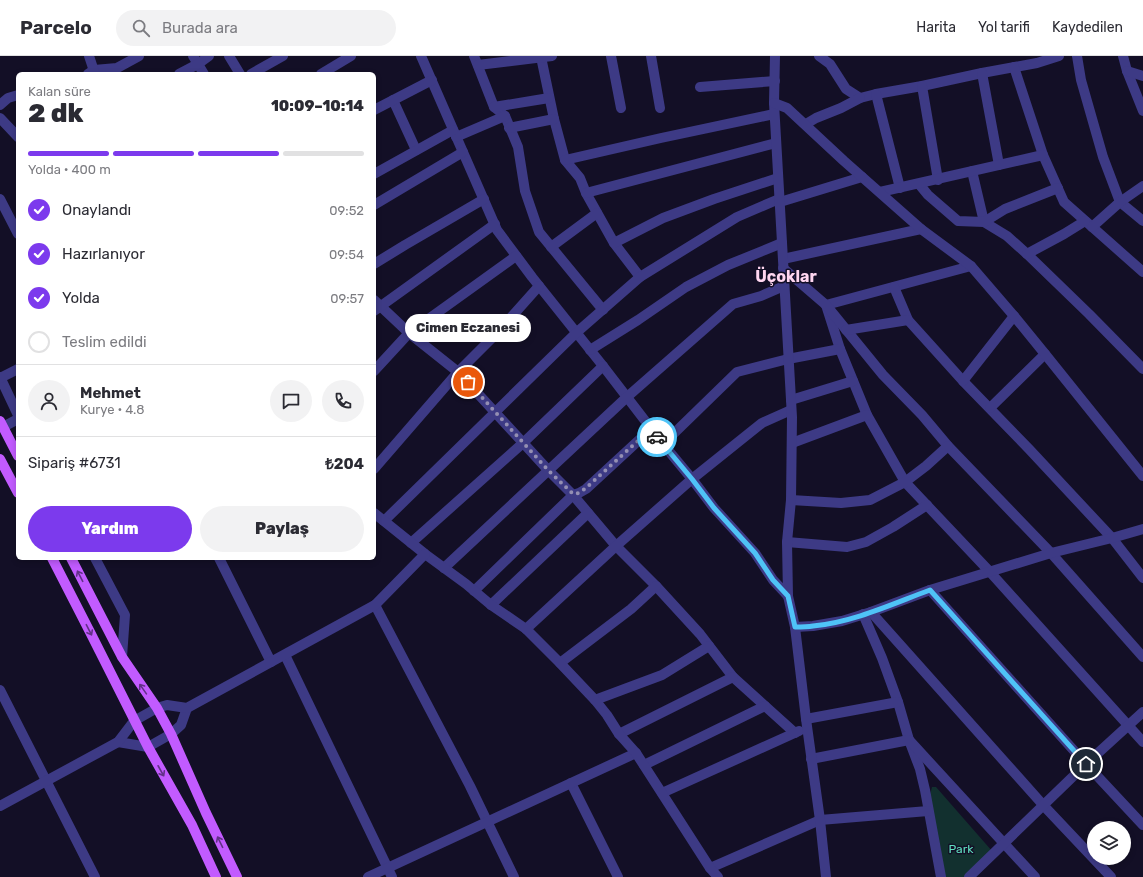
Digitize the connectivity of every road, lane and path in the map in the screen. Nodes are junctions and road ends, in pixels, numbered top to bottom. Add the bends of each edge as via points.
1 (89, 56) edge
2 (139, 56) edge
3 (209, 56) edge
4 (229, 56) edge
5 (283, 56) edge
6 (351, 56) edge
7 (421, 56) edge
8 (552, 56) edge
9 (611, 56) edge
10 (651, 56) edge
11 (775, 56) edge
12 (819, 56) edge
13 (1059, 56) edge
14 (1077, 56) edge
15 (1123, 56) edge
16 (541, 57) junction
17 (520, 58) edge
18 (195, 60) edge
19 (476, 60) edge
20 (1014, 67) junction
21 (1127, 71) junction
22 (92, 72) edge
23 (97, 72) edge
24 (181, 72) edge
25 (203, 72) edge
26 (239, 72) edge
27 (255, 72) edge
28 (324, 72) edge
29 (982, 73) junction
30 (1143, 76) edge
31 (432, 80) junction
32 (775, 81) junction
33 (922, 86) junction
34 (700, 88) dead end
35 (876, 94) junction
36 (16, 96) edge
37 (549, 98) junction
38 (860, 98) junction
39 (393, 100) junction
40 (774, 103) junction
41 (0, 105) edge
42 (494, 107) junction
43 (621, 108) dead end
44 (660, 108) dead end
45 (376, 109) edge
46 (1143, 111) edge
47 (774, 114) junction
48 (505, 116) junction
49 (0, 118) edge
50 (554, 119) junction
51 (806, 124) junction
52 (510, 128) junction
53 (455, 133) junction
54 (16, 135) edge
55 (776, 143) junction
56 (416, 150) junction
57 (463, 152) junction
58 (1043, 155) junction
59 (564, 160) junction
60 (999, 165) junction
61 (972, 171) junction
62 (376, 173) edge
63 (862, 177) junction
64 (778, 178) junction
65 (938, 180) junction
66 (919, 184) junction
67 (1143, 186) edge
68 (900, 188) junction
69 (1058, 188) junction
70 (880, 192) junction
71 (586, 194) junction
72 (0, 199) edge
73 (484, 200) junction
74 (780, 200) junction
75 (1120, 202) junction
76 (376, 205) edge
77 (597, 213) junction
78 (1143, 221) edge
79 (984, 222) junction
80 (495, 224) junction
81 (1088, 224) junction
82 (921, 229) junction
83 (16, 230) edge
84 (782, 242) junction
85 (614, 243) junction
86 (551, 247) junction
87 (1026, 254) junction
88 (516, 256) junction
89 (376, 263) edge
90 (783, 263) junction
91 (971, 266) junction
92 (1143, 272) edge
93 (640, 277) junction
94 (539, 286) junction
95 (784, 286) junction
96 (894, 287) junction
97 (826, 305) junction
98 (376, 306) edge
99 (603, 310) junction
100 (1014, 316) junction
101 (908, 320) junction
102 (846, 330) junction
103 (409, 333) junction
104 (576, 334) junction
105 (840, 348) junction
106 (590, 350) junction
107 (1045, 354) junction
108 (788, 359) junction
109 (603, 366) junction
110 (376, 369) edge
111 (1143, 369) edge
112 (16, 370) edge
113 (458, 372) junction
114 (0, 378) edge
115 (853, 381) junction
116 (963, 381) junction
117 (627, 397) junction
118 (791, 405) junction
119 (990, 408) junction
120 (16, 411) edge
121 (496, 412) junction
122 (867, 415) junction
123 (16, 420) edge
124 (2, 424) edge
125 (651, 429) junction
126 (524, 443) junction
127 (792, 443) junction
128 (663, 444) junction
129 (948, 446) junction
130 (16, 452) edge
131 (0, 459) edge
132 (376, 467) edge
133 (548, 470) junction
134 (1143, 476) edge
135 (692, 479) junction
136 (905, 482) junction
137 (16, 489) edge
138 (573, 494) junction
139 (791, 500) junction
140 (927, 505) junction
141 (588, 513) junction
142 (376, 515) edge
143 (384, 521) junction
144 (1143, 529) edge
145 (1112, 538) junction
146 (787, 542) junction
147 (411, 543) junction
148 (616, 546) junction
149 (1051, 553) junction
150 (425, 554) junction
151 (53, 560) edge
152 (72, 560) edge
153 (96, 560) edge
154 (220, 560) edge
155 (444, 568) junction
156 (990, 572) junction
157 (1143, 578) edge
158 (656, 586) junction
159 (930, 590) junction
160 (474, 591) junction
161 (788, 596) junction
162 (375, 605) junction
163 (491, 605) junction
164 (867, 613) junction
165 (795, 627) junction
166 (526, 629) junction
167 (709, 646) junction
168 (284, 655) junction
169 (1143, 657) edge
170 (122, 658) junction
171 (271, 662) junction
172 (560, 663) junction
173 (733, 677) junction
174 (1, 693) edge
175 (595, 700) junction
176 (898, 702) junction
177 (765, 706) junction
178 (157, 708) junction
179 (187, 708) junction
180 (1143, 712) edge
181 (134, 721) junction
182 (806, 723) junction
183 (1128, 726) junction
184 (795, 733) junction
185 (171, 734) junction
186 (619, 734) junction
187 (909, 740) junction
188 (118, 742) junction
189 (1143, 742) edge
190 (148, 747) junction
191 (636, 753) junction
192 (811, 759) junction
193 (1086, 764) junction
194 (644, 765) junction
195 (920, 769) junction
196 (941, 774) junction
197 (47, 781) junction
198 (571, 783) junction
199 (662, 793) junction
200 (0, 806) edge
201 (1044, 806) junction
202 (928, 811) junction
203 (820, 820) junction
204 (487, 822) junction
205 (1143, 825) edge
206 (1004, 844) junction
207 (387, 868) junction
208 (710, 868) junction
209 (95, 877) edge
210 (216, 877) edge
211 (238, 877) edge
212 (368, 877) edge
213 (392, 877) edge
214 (514, 877) edge
215 (618, 877) edge
216 (718, 877) edge
217 (826, 877) edge
218 (941, 877) edge
219 (969, 877) edge
220 (1035, 877) edge
221 (1111, 877) edge

1 - 22 street
2 - 23 street via 117,68
3 - 18 street
4 - 26 street
5 - 27 street
6 - 28 street
7 - 31 street
8 - 16 street
9 - 43 street
10 - 44 street
11 - 32 street
12 - 38 street via 830,64 846,89
13 - 20 street
14 - 75 street via 1081,80 1103,157
15 - 21 street
16 - 17 street
16 - 37 street
17 - 19 street
18 - 24 street
18 - 25 street
19 - 42 street
20 - 29 street
20 - 58 street
21 - 30 street
21 - 46 street
29 - 33 street
29 - 60 street
31 - 39 street
31 - 53 street
32 - 34 street
32 - 40 street
33 - 35 street
33 - 65 street
35 - 38 street
35 - 68 street
36 - 41 street
37 - 42 street
37 - 50 street
38 - 51 street
39 - 45 street
39 - 56 street
40 - 47 street
40 - 51 street via 787,108
42 - 48 street
47 - 55 street
47 - 59 street
48 - 52 street
48 - 53 street
49 - 54 street
50 - 52 street
50 - 59 street
51 - 63 street
52 - 86 street via 518,147 525,191 539,232
53 - 56 street
53 - 57 street
55 - 64 street
55 - 71 street
56 - 62 street
57 - 73 street
57 - 76 street
58 - 60 street
58 - 69 street
59 - 71 street via 580,178
60 - 61 street
61 - 65 street
61 - 79 street
63 - 70 street
63 - 74 street
64 - 74 street
64 - 85 street via 663,218
65 - 66 street
66 - 68 street
66 - 79 street via 958,221
67 - 75 street
68 - 70 street
69 - 79 street via 1005,209
69 - 81 street via 1064,202
70 - 82 street
71 - 77 street
72 - 83 street
73 - 80 street
73 - 89 street
74 - 84 street
74 - 93 street via 737,217
75 - 78 street
75 - 81 street
77 - 85 street
77 - 86 street
79 - 87 street via 1007,236
80 - 88 street
80 - 98 street
81 - 87 street
81 - 92 street
82 - 90 street
82 - 91 street
84 - 90 street
84 - 106 street via 728,265 686,287
85 - 93 street
86 - 99 street
87 - 111 street
88 - 94 street
88 - 103 street
90 - 95 street
90 - 97 street
91 - 96 street
91 - 100 street
93 - 99 street
94 - 104 street
94 - 113 street
95 - 108 street
95 - 117 street via 733,304
96 - 97 street
96 - 101 street
97 - 102 street
97 - 105 street
98 - 103 street
99 - 104 street
100 - 107 street
100 - 116 street
101 - 102 street
101 - 116 street
102 - 129 street
103 - 110 street
103 - 113 street
104 - 106 street
104 - 121 street
105 - 108 street
105 - 115 street
106 - 109 street
107 - 119 street
107 - 134 street
108 - 118 street
108 - 128 street via 737,372
109 - 117 street
109 - 126 street
112 - 114 street
113 - 121 street
113 - 132 street
114 - 120 street
115 - 118 street
115 - 122 street
116 - 119 street
117 - 125 street
117 - 133 street
118 - 127 street
118 - 135 street via 762,423
119 - 145 street
121 - 126 street
121 - 143 street
122 - 127 street
122 - 136 street
123 - 124 street
124 - 130 main road
125 - 128 street
125 - 138 street via 586,488
126 - 133 street
126 - 147 street
127 - 139 street
128 - 135 street
129 - 136 street
129 - 149 street
131 - 137 main road
133 - 138 street
133 - 155 street
135 - 148 street
135 - 161 street
136 - 139 street via 870,500 841,503
136 - 140 street
138 - 141 street
138 - 160 street
139 - 146 street
140 - 146 street via 866,542 847,547
140 - 156 street
141 - 148 street
141 - 163 street
142 - 143 street
143 - 147 street
144 - 145 street
145 - 149 street
145 - 157 street
146 - 161 street
147 - 150 street
148 - 158 street
148 - 166 street
149 - 156 street
149 - 169 street
150 - 155 street
150 - 162 street
151 -> 181 main road
170 -> 152 main road
153 - 170 street via 125,614
154 - 171 street
155 - 160 street
156 - 159 street
156 - 183 street
158 - 167 street
158 - 172 street via 631,609
159 - 164 street
159 - 193 street
160 - 163 street
161 - 165 street
162 - 168 street
162 - 204 street
163 - 166 street
164 - 165 street via 842,621
164 - 176 street
164 - 201 street
165 - 182 street
166 - 172 street
167 - 173 street
167 - 175 street via 662,675
168 - 171 street
168 - 207 street
178 -> 170 main road
171 - 179 street
172 - 175 street
173 - 177 street
173 - 186 street
174 - 197 street
175 - 186 street
176 - 182 street
176 - 187 street
177 - 184 street
177 - 194 street
178 - 179 street via 167,705
178 - 181 street
178 - 185 main road
179 - 185 street via 181,725
180 - 183 street
181 - 188 street
181 - 190 main road
182 - 184 street
182 - 192 street
183 - 189 street
183 - 193 street
184 - 199 street
185 - 190 street
211 -> 185 main road
186 - 191 street
187 - 192 street
187 - 195 street
187 - 196 street
188 - 190 street
188 - 197 street
190 -> 210 main road via 192,825
191 - 194 street
191 - 198 street
192 - 203 street
193 - 201 street
193 - 205 street
194 - 199 street
195 - 196 street
195 - 202 street
196 - 206 street
197 - 200 street
197 - 209 street
198 - 204 street
198 - 215 street
199 - 208 street
201 - 206 street
201 - 221 street
202 - 203 street
202 - 218 street
203 - 208 street
203 - 217 street
204 - 207 street
204 - 214 street
206 - 219 street
206 - 220 street
207 - 212 street
207 - 213 street
208 - 216 street

